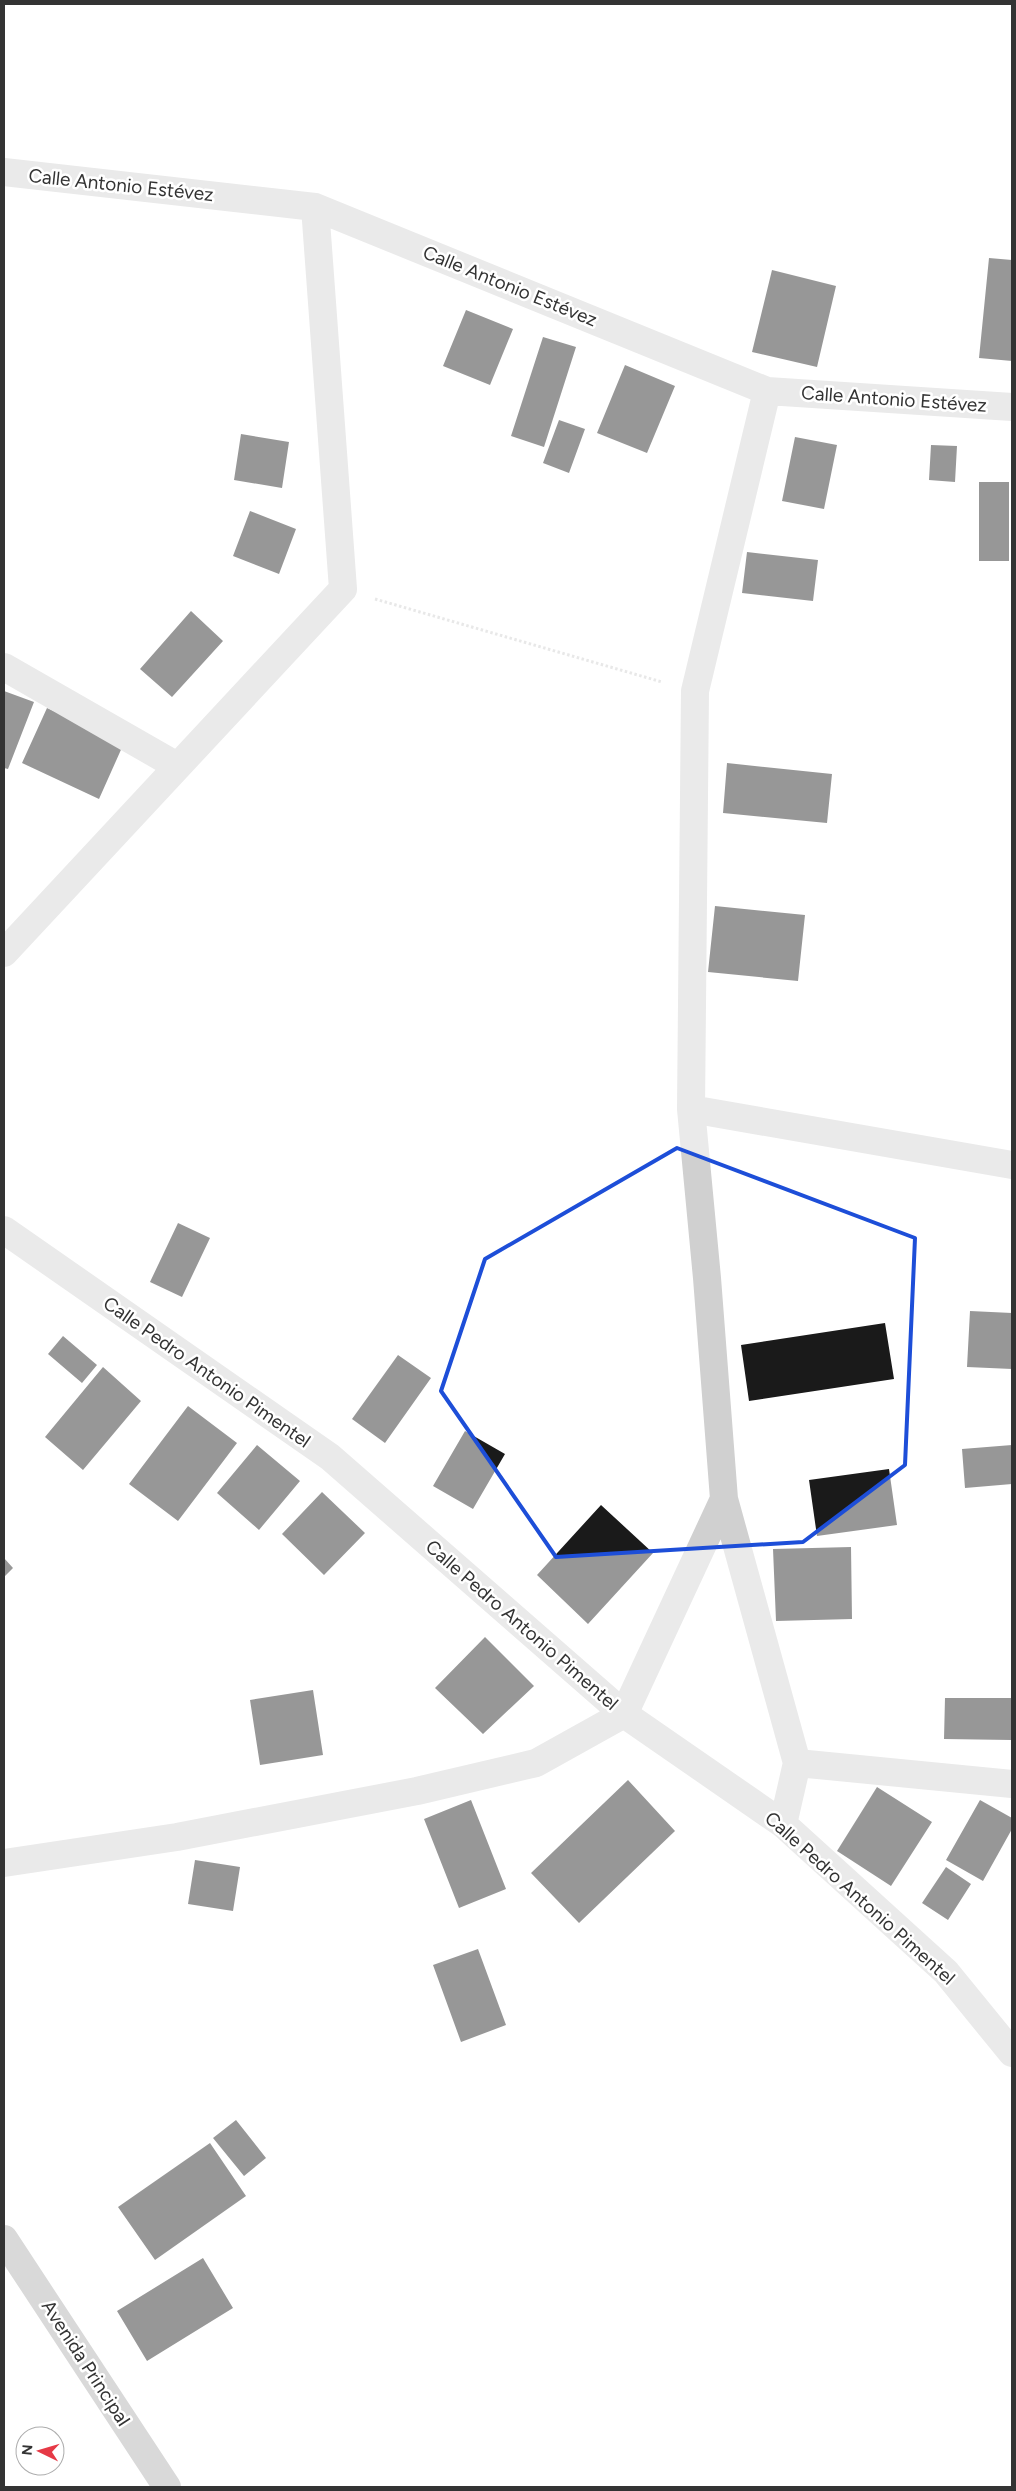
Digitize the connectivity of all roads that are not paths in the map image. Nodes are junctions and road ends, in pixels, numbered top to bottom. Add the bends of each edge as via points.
1 (4, 172) edge
2 (315, 207) junction
3 (767, 391) junction
4 (1012, 407) edge
5 (4, 667) edge
6 (177, 766) junction
7 (4, 953) edge
8 (690, 1109) junction
9 (1012, 1164) edge
10 (4, 1230) edge
11 (724, 1499) junction
12 (624, 1714) junction
13 (797, 1763) junction
14 (1012, 1784) edge
15 (783, 1824) junction
16 (4, 1864) edge
17 (1012, 2053) edge
18 (4, 2239) edge
19 (167, 2487) edge

1 - 2 street, Calle Antonio Estévez
2 - 3 street, Calle Antonio Estévez
2 - 6 street via 343,589
3 - 4 street, Calle Antonio Estévez
3 - 8 street via 695,691
5 - 6 street
6 - 7 street
8 - 9 street
8 - 11 street
10 - 12 street, Calle Pedro Antonio Pimentel via 330,1457
11 - 12 street
11 - 13 street
12 - 15 street, Calle Pedro Antonio Pimentel
12 - 16 street via 536,1763 417,1791 177,1837
13 - 14 street
13 - 15 street
15 - 17 street, Calle Pedro Antonio Pimentel via 946,1972
18 - 19 main road, Avenida Principal

